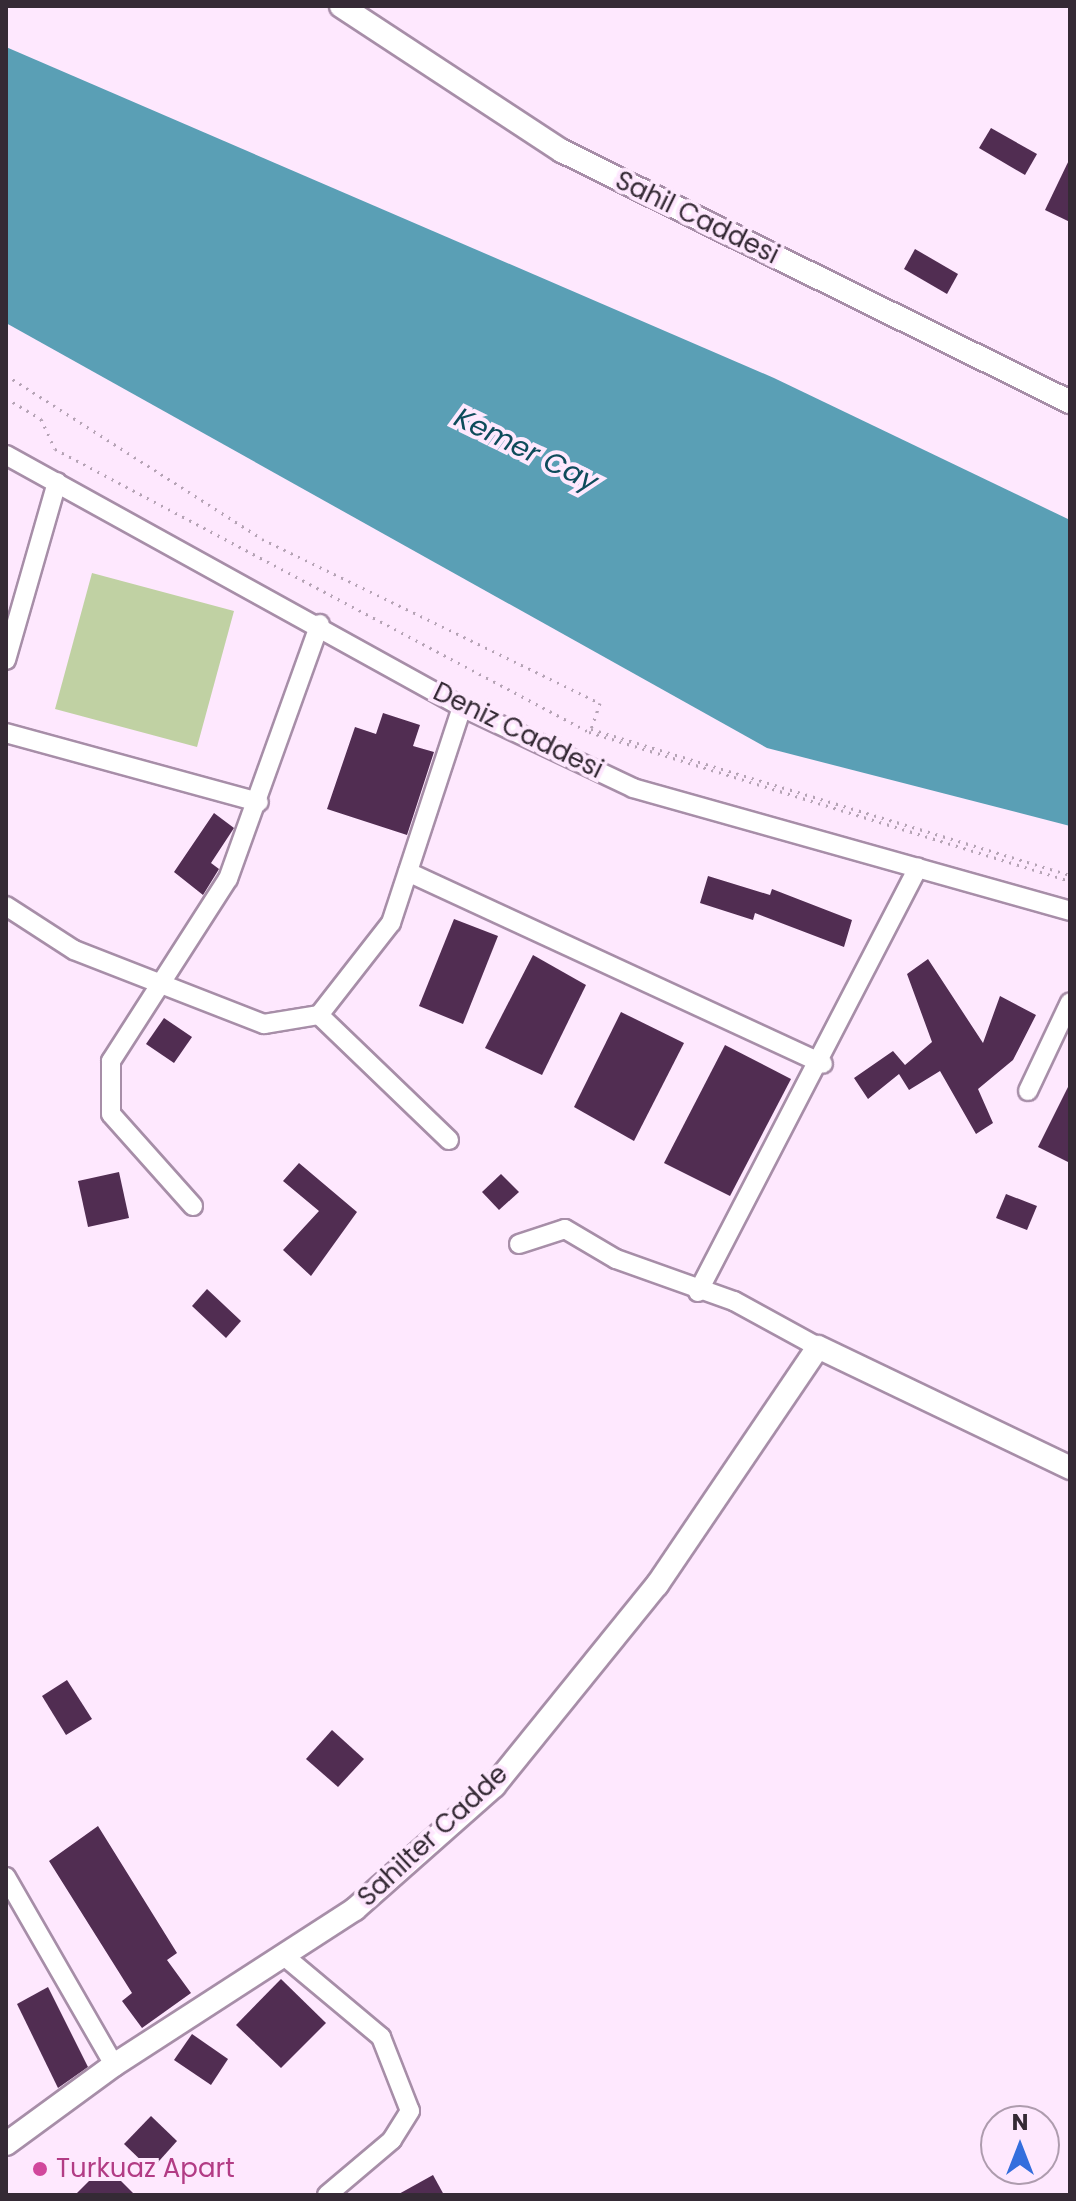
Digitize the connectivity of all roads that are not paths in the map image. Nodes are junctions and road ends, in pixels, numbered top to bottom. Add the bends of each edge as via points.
1 (341, 6) edge
2 (1070, 402) edge
3 (6, 455) edge
4 (57, 482) junction
5 (320, 624) junction
6 (6, 660) edge
7 (462, 707) junction
8 (6, 733) edge
9 (259, 802) junction
10 (918, 868) junction
11 (408, 872) junction
12 (6, 906) edge
13 (1070, 911) edge
14 (155, 984) junction
15 (1070, 1002) edge
16 (319, 1015) junction
17 (823, 1064) junction
18 (1028, 1091) dead end
19 (449, 1140) dead end
20 (193, 1206) dead end
21 (519, 1244) dead end
22 (698, 1292) junction
23 (818, 1347) junction
24 (1070, 1468) edge
25 (6, 1877) edge
26 (283, 1955) junction
27 (114, 2065) junction
28 (6, 2144) edge
29 (327, 2195) edge

1 - 2 street, Sahil Caddesi via 562,151
3 - 4 street, Deniz Caddesi
4 - 5 street, Deniz Caddesi
4 - 6 street
5 - 7 street, Deniz Caddesi
5 - 9 street
7 - 10 street, Deniz Caddesi via 633,788
7 - 11 street
8 - 9 street
9 - 14 street via 228,879
10 - 13 street, Deniz Caddesi
10 - 17 street
11 - 16 street via 391,923
11 - 17 street
12 - 14 street via 74,950
14 - 16 street via 264,1024
14 - 20 street via 111,1061 111,1114
15 - 18 street
16 - 19 street
17 - 22 street
21 - 22 street via 565,1229
22 - 23 street via 734,1301
23 - 24 street
23 - 26 street, Sahilter Cadde via 657,1585 494,1786 355,1909
25 - 27 street
26 - 27 street, Sahilter Cadde
26 - 29 street via 381,2037 410,2111 392,2140
27 - 28 street, Sahilter Cadde

